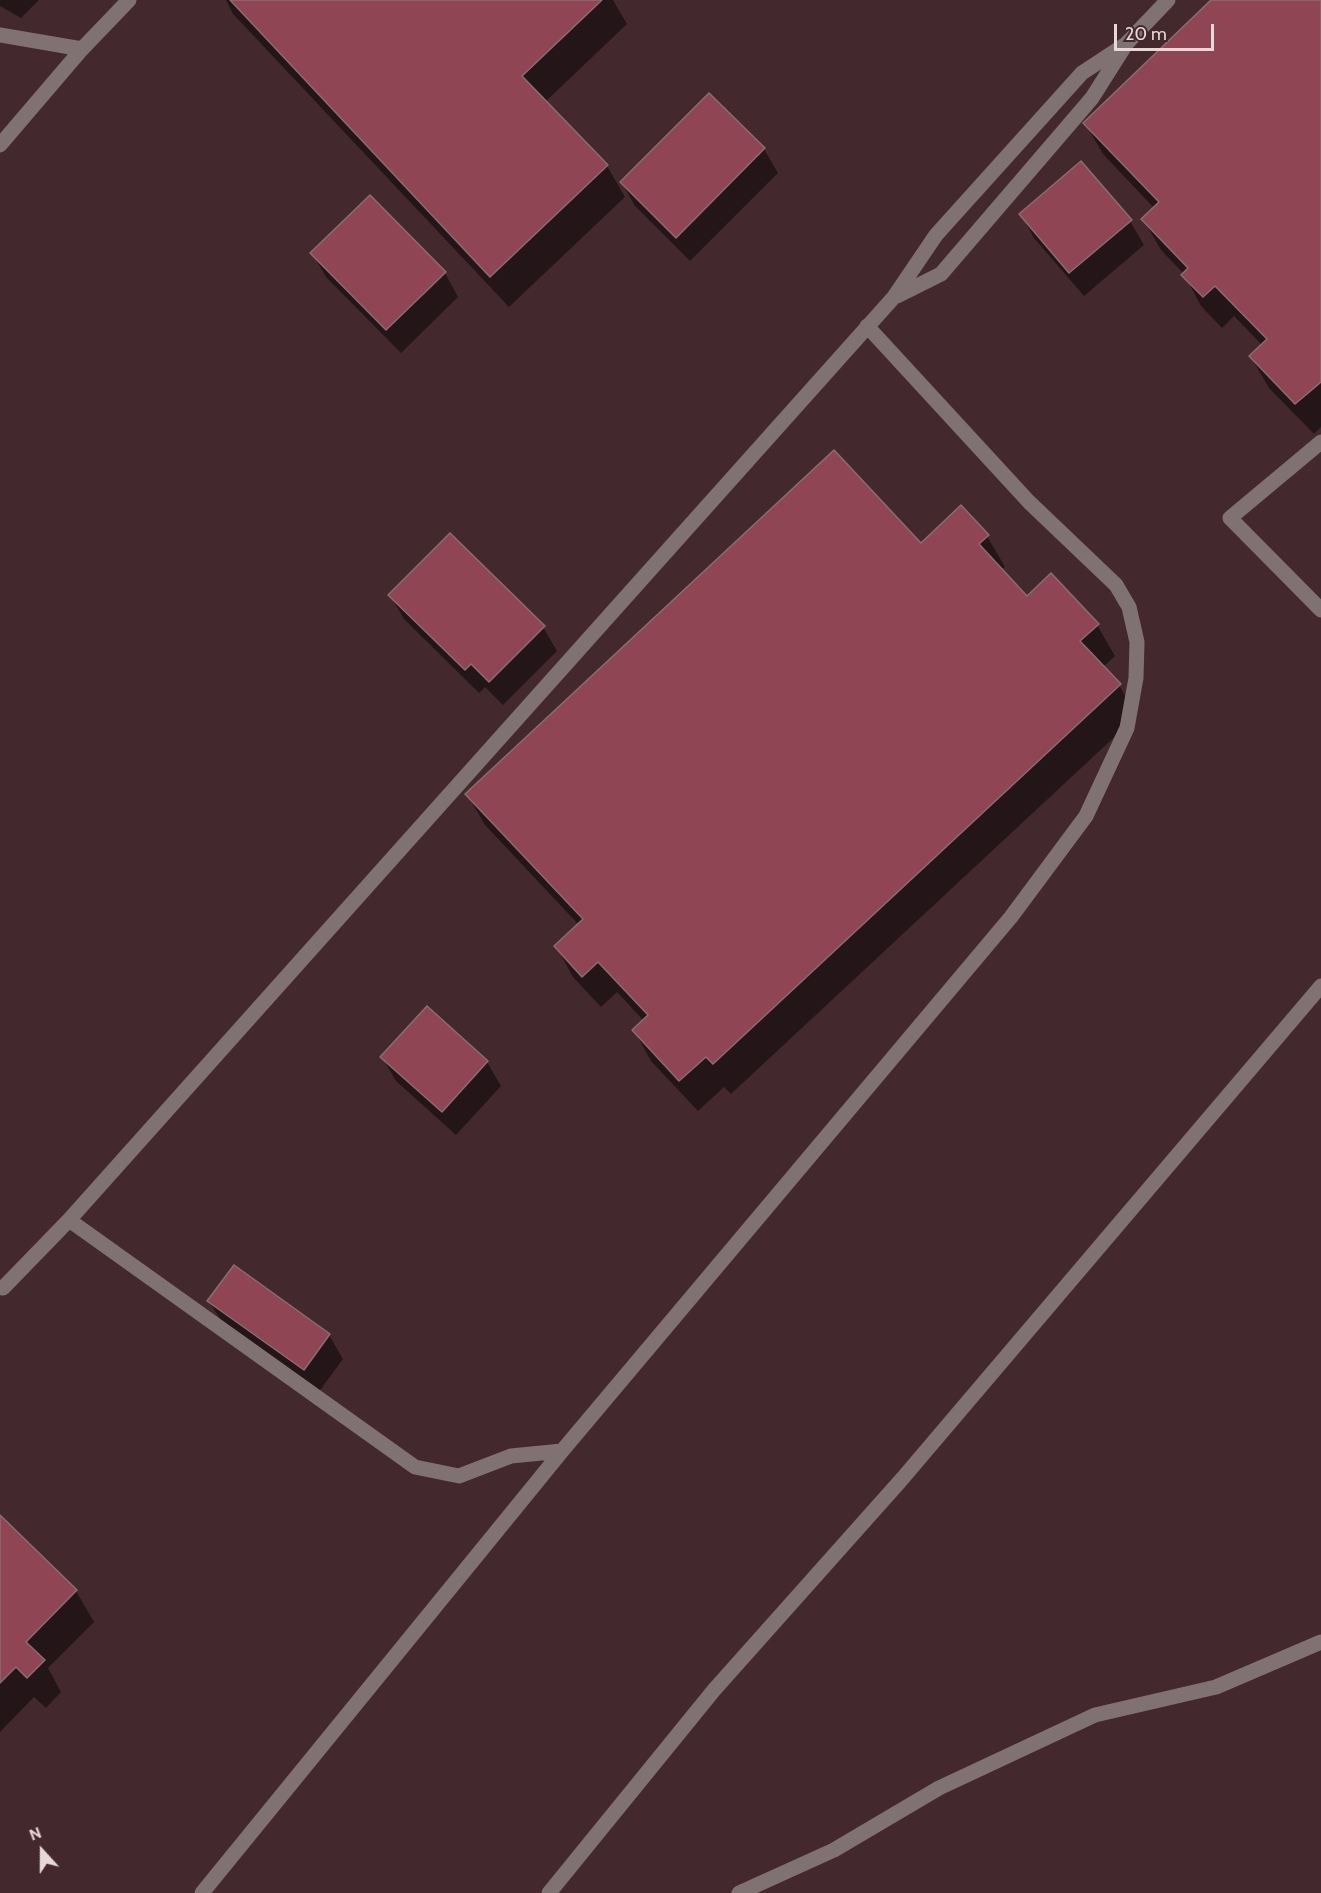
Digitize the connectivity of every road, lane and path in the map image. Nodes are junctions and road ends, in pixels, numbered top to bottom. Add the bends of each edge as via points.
1 (129, 0) edge
2 (1168, 0) edge
3 (0, 35) edge
4 (1126, 44) junction
5 (82, 49) junction
6 (0, 146) edge
7 (894, 297) junction
8 (867, 326) junction
9 (1321, 442) edge
10 (1321, 610) edge
11 (1321, 986) edge
12 (69, 1220) junction
13 (1, 1289) edge
14 (562, 1451) junction
15 (1321, 1642) edge
16 (555, 1892) edge
17 (202, 1893) edge
18 (739, 1893) edge

1 - 5 street
2 - 4 street
3 - 5 street
4 - 7 street via 1082,73 936,235
4 - 7 street via 1092,98 941,274
5 - 6 street
7 - 8 street
8 - 12 street
8 - 14 street via 1029,502 1116,585 1129,608 1137,642 1136,678 1127,728 1086,816 1011,917
9 - 10 street via 1230,518
11 - 16 street via 902,1479 714,1690
12 - 13 street
12 - 14 street via 415,1467 459,1476 512,1456
14 - 17 street
15 - 18 street via 1216,1687 1095,1715 939,1788 834,1850

